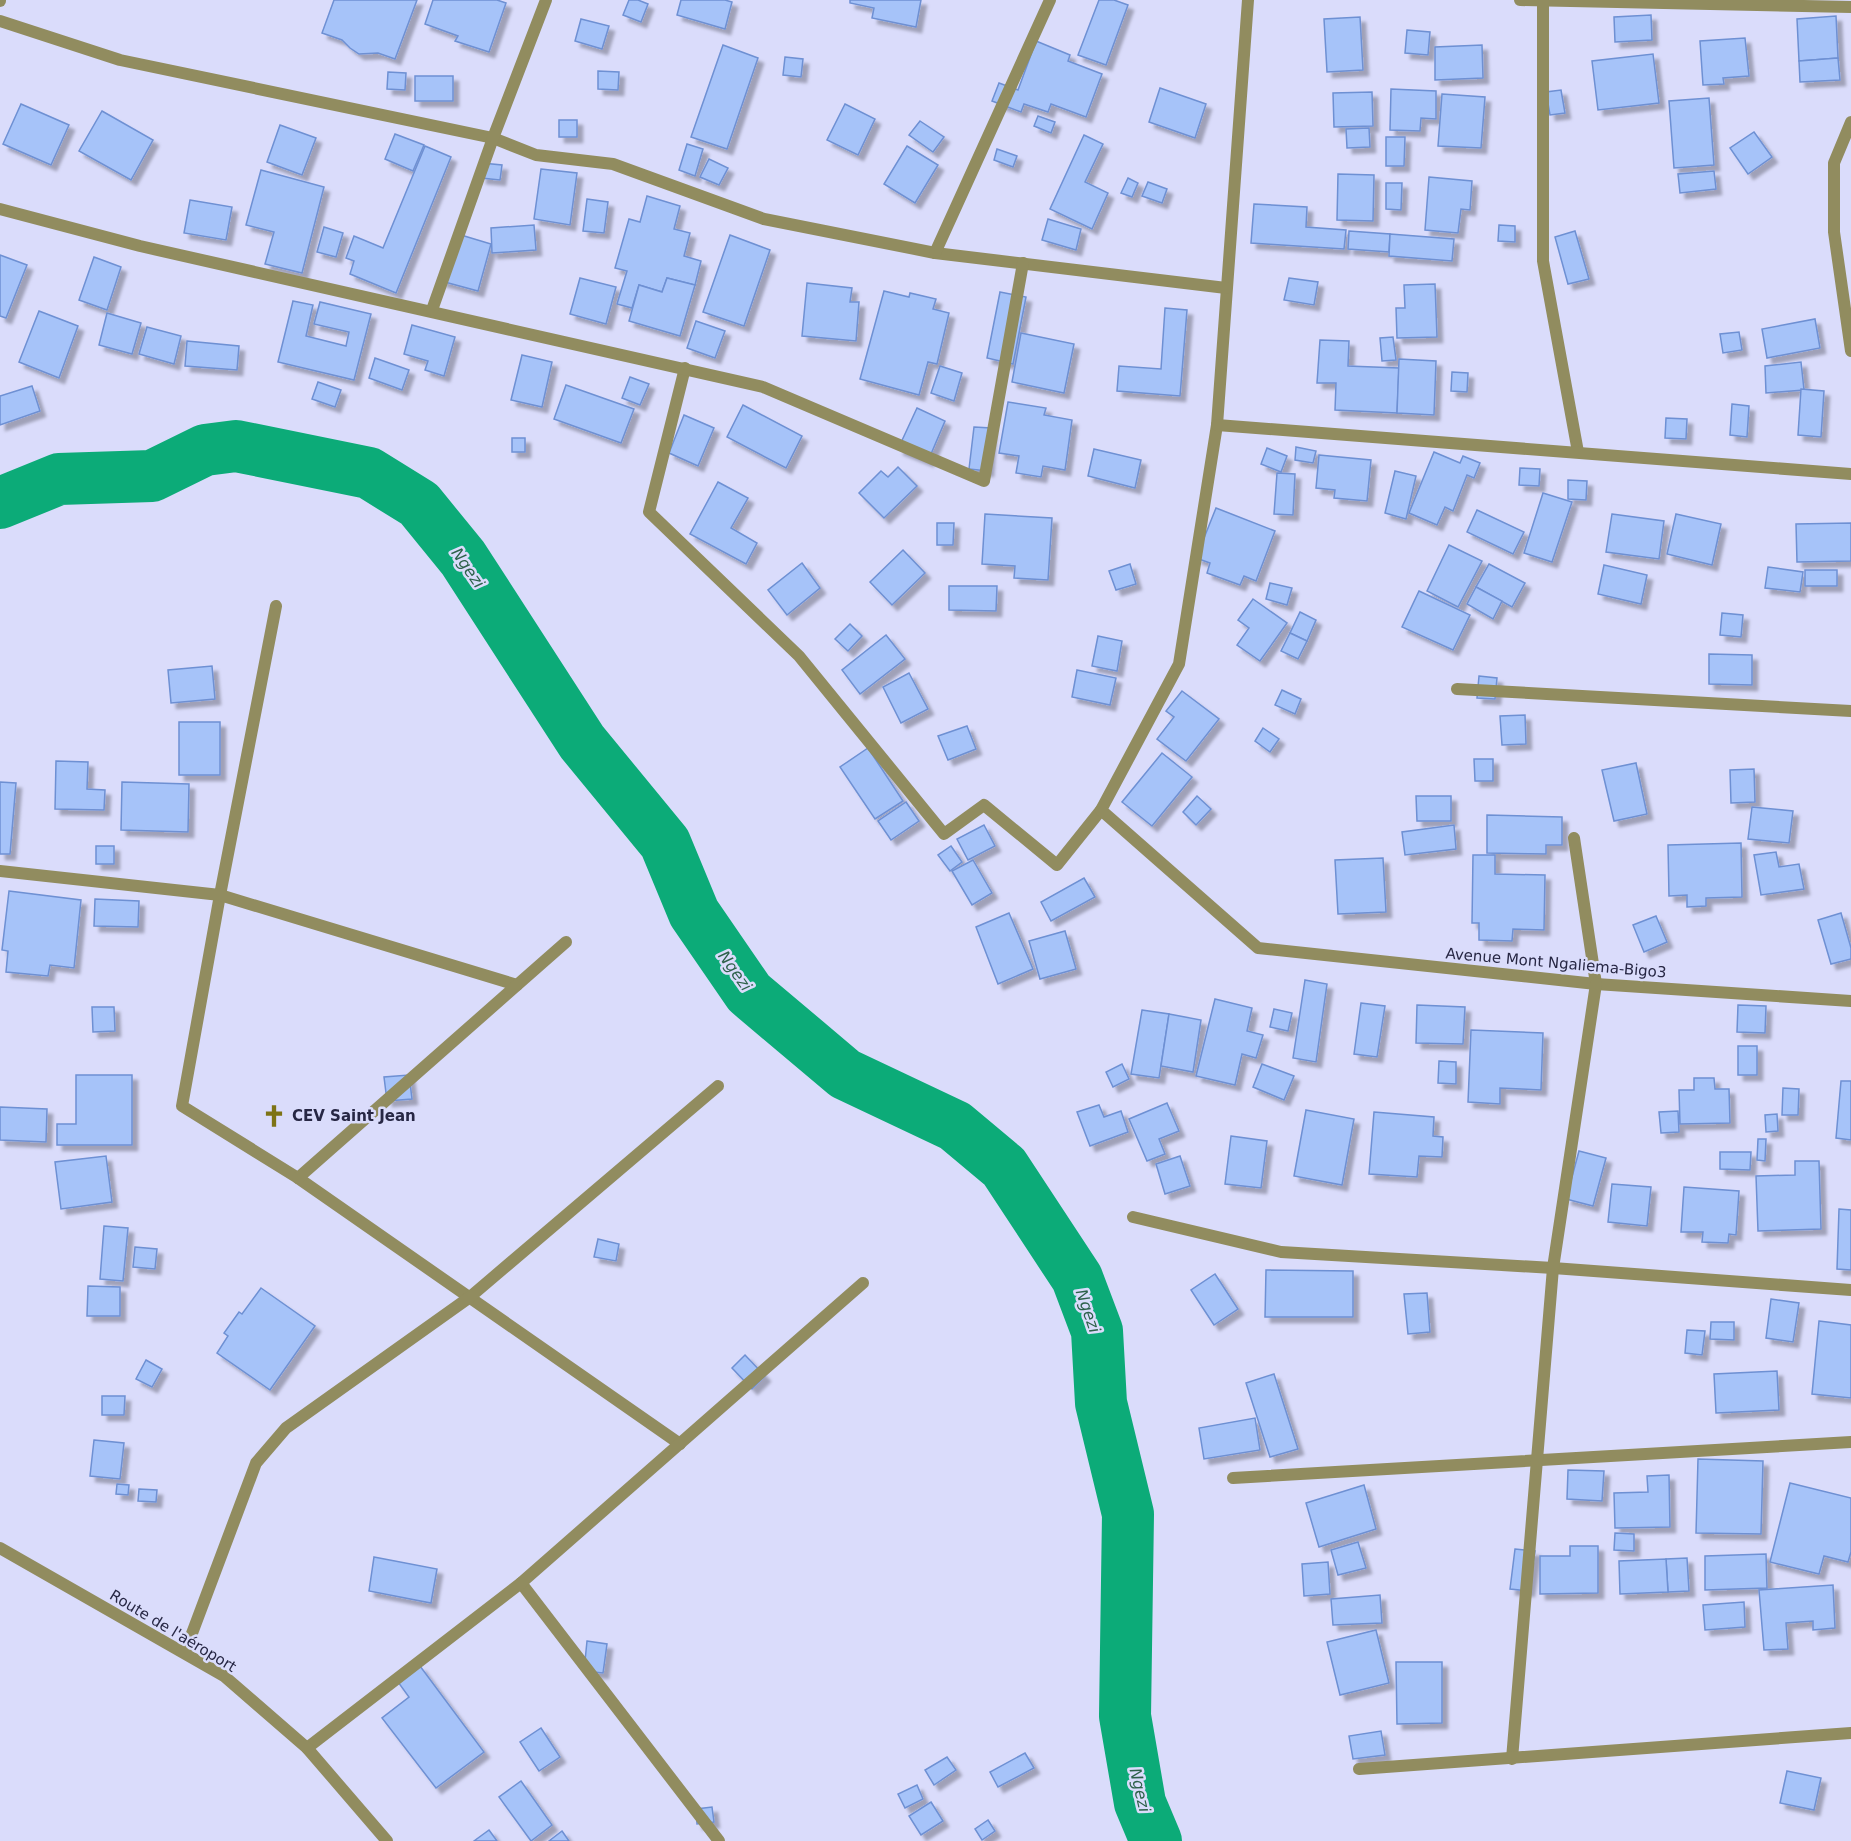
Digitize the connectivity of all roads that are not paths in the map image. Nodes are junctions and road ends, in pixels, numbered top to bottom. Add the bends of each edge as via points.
1 (546, 0) edge
2 (1050, 0) edge
3 (1248, 0) edge
4 (1520, 0) edge
5 (1544, 0) edge
6 (1851, 7) edge
7 (0, 21) edge
8 (1851, 122) edge
9 (493, 138) junction
10 (0, 209) edge
11 (935, 253) junction
12 (1023, 263) junction
13 (1226, 288) junction
14 (432, 310) junction
15 (1851, 351) edge
16 (684, 368) junction
17 (1217, 425) junction
18 (1578, 452) junction
19 (1851, 474) edge
20 (276, 606) dead end
21 (1457, 689) dead end
22 (1851, 711) edge
23 (1101, 810) junction
24 (1574, 838) dead end
25 (0, 872) edge
26 (219, 895) junction
27 (566, 942) dead end
28 (1596, 984) junction
29 (517, 985) junction
30 (1851, 1001) edge
31 (718, 1086) dead end
32 (298, 1178) junction
33 (1133, 1217) dead end
34 (1553, 1268) junction
35 (863, 1283) dead end
36 (1851, 1290) edge
37 (470, 1297) junction
38 (1851, 1442) edge
39 (680, 1444) junction
40 (1536, 1460) junction
41 (1233, 1478) dead end
42 (0, 1548) edge
43 (521, 1583) junction
44 (185, 1652) junction
45 (1851, 1733) edge
46 (308, 1748) junction
47 (1512, 1759) junction
48 (1359, 1768) dead end
49 (387, 1841) edge
50 (719, 1841) edge

1 - 9 street
2 - 11 street
3 - 13 street
4 - 5 street
5 - 6 street
5 - 18 street via 1543,261
7 - 9 street via 120,60
8 - 15 street via 1833,163 1834,232
9 - 11 street via 536,155 613,164 764,219
9 - 14 street
10 - 14 street via 140,246
11 - 12 street
12 - 13 street
12 - 16 street via 984,481 763,387
13 - 17 street
14 - 16 street
16 - 23 street via 649,513 799,656 944,834 984,805 1057,865
17 - 18 street
17 - 23 street via 1179,664
18 - 19 street
20 - 26 street
21 - 22 street
23 - 28 street, Avenue Mont Ngaliema-Bigo3 via 1258,948
24 - 28 street
25 - 26 street
26 - 29 street
26 - 32 street via 182,1106
27 - 29 street
28 - 30 street, Avenue Mont Ngaliema-Bigo3
28 - 34 street
29 - 32 street
31 - 37 street
32 - 37 street
33 - 34 street via 1281,1252
34 - 36 street
34 - 40 street
35 - 39 street
37 - 39 street
37 - 44 street via 286,1428 256,1463
38 - 40 street
39 - 43 street
40 - 41 street
40 - 47 street
42 - 44 street, Route de l'aéroport
43 - 46 street
43 - 50 street
44 - 46 street, Route de l'aéroport via 224,1676
45 - 47 street
46 - 49 street, Route de l'aéroport
47 - 48 street

